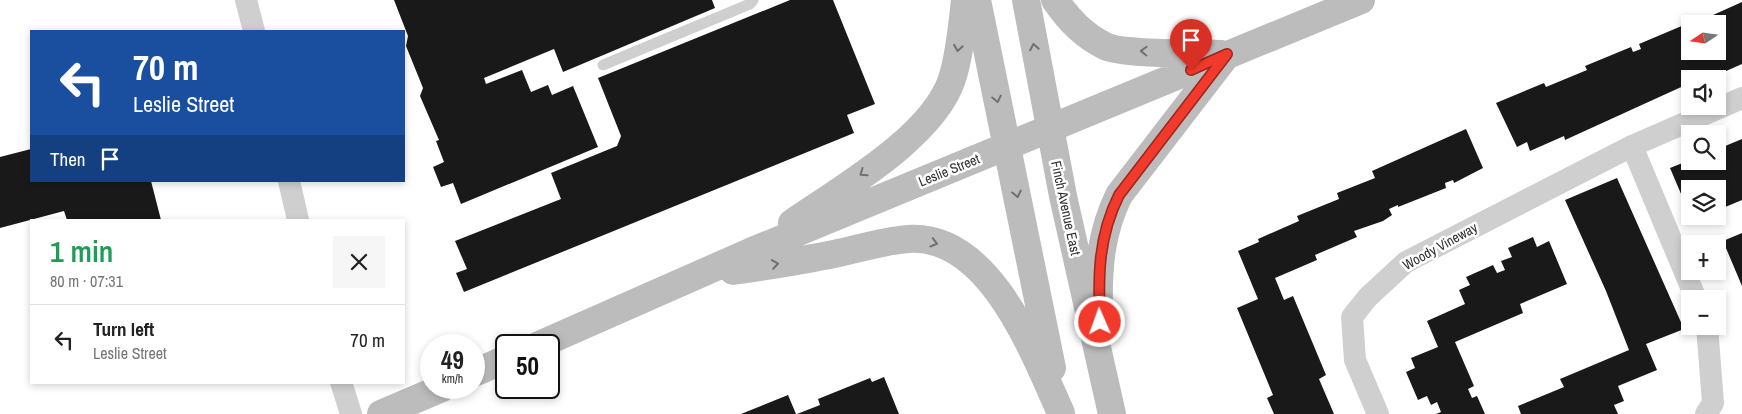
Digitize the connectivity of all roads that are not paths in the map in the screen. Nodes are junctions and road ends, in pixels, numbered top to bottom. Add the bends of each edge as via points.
1 (246, 0) edge
2 (753, 0) edge
3 (965, 0) edge
4 (977, 0) edge
5 (1026, 0) edge
6 (1055, 0) edge
7 (1361, 0) edge
8 (254, 30) edge
9 (1227, 54) junction
10 (603, 65) dead end
11 (1742, 98) edge
12 (1050, 129) junction
13 (1007, 146) junction
14 (1632, 146) junction
15 (289, 182) edge
16 (298, 219) edge
17 (750, 252) junction
18 (692, 278) junction
19 (1692, 290) edge
20 (560, 335) edge
21 (1708, 335) edge
22 (1101, 372) junction
23 (342, 384) edge
24 (428, 399) edge
25 (417, 407) edge
26 (351, 414) edge
27 (381, 414) edge
28 (1061, 414) edge
29 (1112, 414) edge
30 (1378, 414) edge
31 (1706, 414) edge

1 - 8 street
2 - 10 lane
3 -> 17 main road via 952,80 940,103 925,121 895,151
4 -> 13 main road
12 -> 5 main road, Finch Avenue East
9 -> 6 main road via 1124,51 1106,47 1070,22
7 - 9 main road, Leslie Street
9 - 12 main road, Leslie Street
9 - 22 main road via 1119,195 1110,214 1098,272
11 - 14 street, Woody Vineway
12 - 13 main road, Leslie Street
12 - 22 main road, Finch Avenue East
13 - 17 main road, Leslie Street
13 -> 28 main road
14 - 19 street
14 - 30 street, Woody Vineway via 1406,262 1368,298 1352,317 1355,360
15 - 16 street
17 - 18 main road, Leslie Street
18 - 20 main road, Leslie Street
18 -> 28 main road via 909,239 934,242 960,255 996,287 1033,350
21 - 31 street via 1713,403
22 - 29 main road, Finch Avenue East
23 - 26 street
24 - 25 main road
25 - 27 main road

